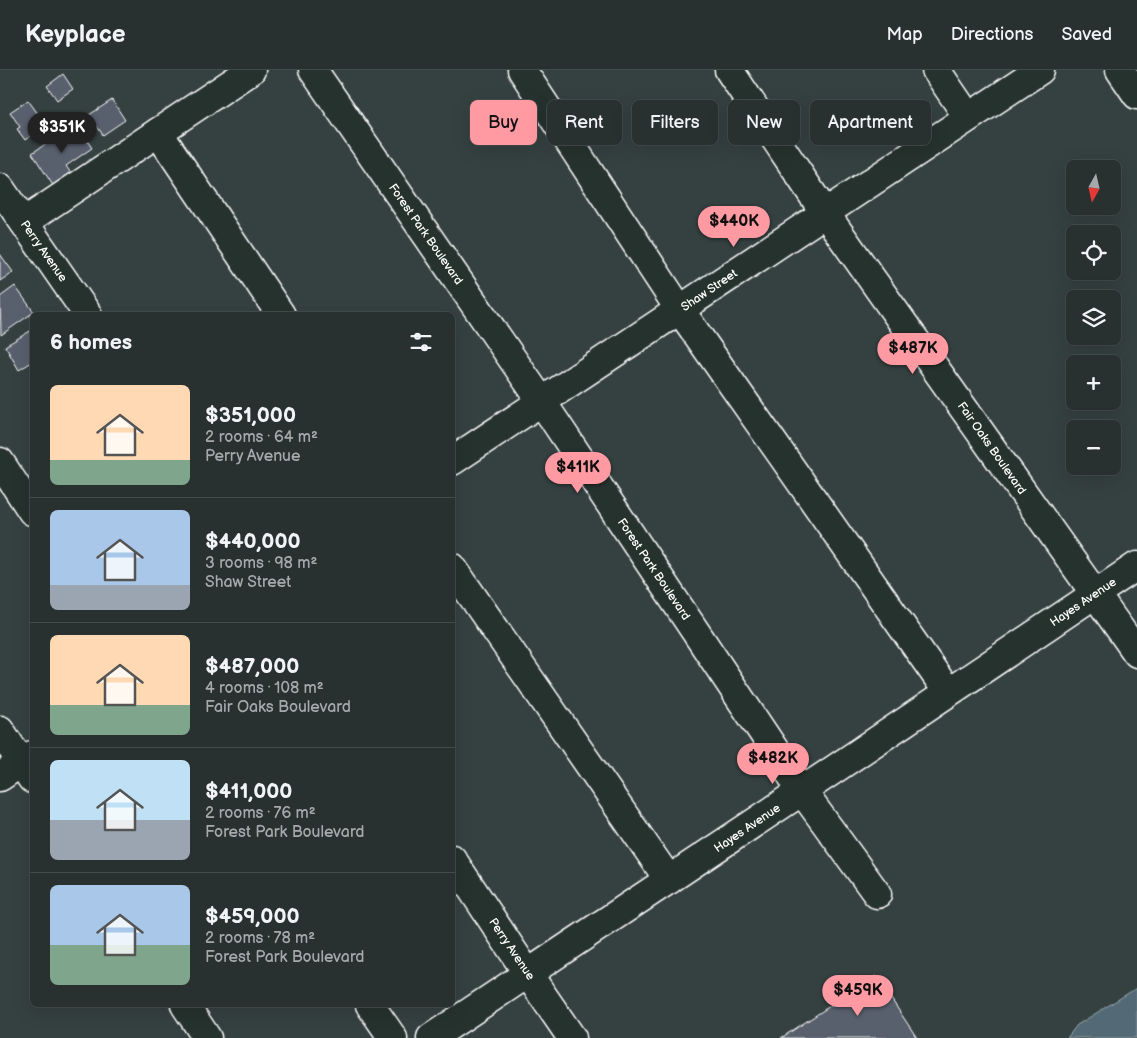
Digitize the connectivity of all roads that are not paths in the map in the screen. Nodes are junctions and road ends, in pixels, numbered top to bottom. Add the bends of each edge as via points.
1 (250, 70) edge
2 (313, 70) edge
3 (522, 70) edge
4 (729, 70) edge
5 (936, 70) edge
6 (1040, 70) edge
7 (1120, 70) edge
8 (1137, 95) edge
9 (968, 117) junction
10 (158, 132) junction
11 (0, 188) edge
12 (825, 213) junction
13 (24, 222) junction
14 (680, 310) junction
15 (86, 312) edge
16 (280, 312) edge
17 (542, 402) junction
18 (455, 459) edge
19 (0, 462) edge
20 (30, 508) edge
21 (1137, 566) edge
22 (455, 571) edge
23 (1095, 594) junction
24 (1137, 653) edge
25 (948, 692) junction
26 (0, 730) edge
27 (22, 768) edge
28 (802, 791) junction
29 (455, 864) edge
30 (669, 880) junction
31 (877, 894) dead end
32 (528, 974) junction
33 (185, 1007) edge
34 (371, 1007) edge
35 (207, 1038) edge
36 (393, 1038) edge
37 (431, 1038) edge
38 (572, 1038) edge

1 - 10 street
2 - 17 street, Forest Park Boulevard
3 - 14 street
4 - 12 street, Fair Oaks Boulevard
5 - 9 street
6 - 9 street, Shaw Street
7 - 8 street
9 - 12 street, Shaw Street
10 - 13 street
10 - 16 street
11 - 13 street, Perry Avenue
12 - 14 street, Shaw Street
12 - 23 street, Fair Oaks Boulevard
13 - 15 street, Perry Avenue
14 - 17 street, Shaw Street
14 - 25 street
17 - 18 street, Shaw Street
17 - 28 street, Forest Park Boulevard
19 - 20 street
21 - 23 street, Hayes Avenue
22 - 30 street
23 - 24 street, Fair Oaks Boulevard
23 - 25 street, Hayes Avenue
25 - 28 street, Hayes Avenue
26 - 27 street
28 - 30 street, Hayes Avenue
28 - 31 street, Forest Park Boulevard
29 - 32 street, Perry Avenue
30 - 32 street, Hayes Avenue
32 - 37 street, Hayes Avenue
32 - 38 street, Perry Avenue
33 - 35 street
34 - 36 street

